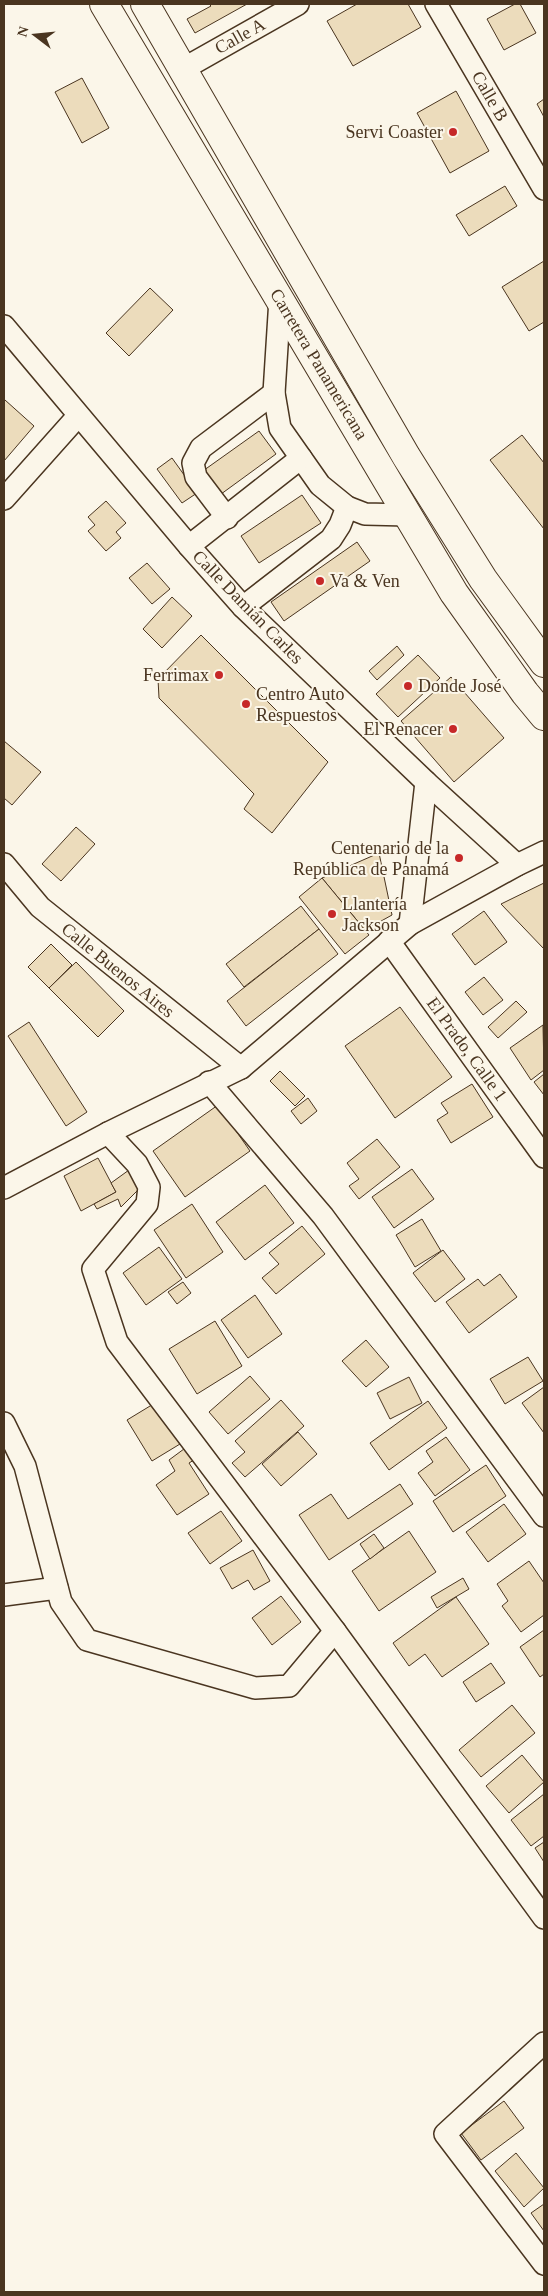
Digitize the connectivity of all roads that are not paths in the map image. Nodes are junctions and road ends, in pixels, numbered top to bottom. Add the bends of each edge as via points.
1 (104, 4) edge
2 (145, 4) edge
3 (298, 4) edge
4 (436, 4) edge
5 (183, 69) junction
6 (544, 189) edge
7 (280, 299) junction
8 (4, 326) edge
9 (274, 394) junction
10 (78, 416) junction
11 (301, 458) junction
12 (4, 499) edge
13 (347, 507) junction
14 (408, 515) junction
15 (227, 518) junction
16 (189, 546) junction
17 (242, 607) junction
18 (544, 662) edge
19 (544, 716) edge
20 (426, 782) junction
21 (544, 852) edge
22 (4, 864) edge
23 (517, 865) junction
24 (410, 924) junction
25 (389, 941) junction
26 (240, 1068) junction
27 (209, 1082) junction
28 (108, 1132) junction
29 (544, 1157) edge
30 (4, 1188) edge
31 (4, 1423) edge
32 (544, 1516) edge
33 (57, 1588) junction
34 (4, 1595) edge
35 (335, 1631) junction
36 (544, 1918) edge
37 (544, 2043) edge
38 (544, 2264) edge

1 - 7 highway, Carretera Panamericana
2 - 5 highway, Carretera Panamericana
3 - 5 street, Calle A
4 - 6 street, Calle B
5 - 18 highway, Carretera Panamericana via 406,456 483,579
7 - 9 street
7 - 14 highway, Carretera Panamericana
8 - 10 street, Calle Damián Carles
9 - 11 street via 280,428
9 - 15 street via 200,448 193,463 196,477
10 - 12 street
10 - 16 street, Calle Damián Carles
11 - 13 street via 320,485
11 - 15 street
13 - 14 street via 365,514
13 - 17 street via 331,539
14 - 19 highway, Carretera Panamericana via 454,593
15 - 16 street
16 - 17 street, Calle Damián Carles
17 - 20 street, Calle Damián Carles
20 - 23 street, Calle Damián Carles
20 - 24 street
21 - 23 street
22 - 26 street, Calle Buenos Aires via 40,907
23 - 24 street
24 - 25 street
25 - 26 street
25 - 29 street, El Prado, Calle 1
26 - 27 street
27 - 28 street
27 - 32 street via 323,1216
28 - 30 street
28 - 35 street via 137,1164 149,1187 147,1204 92,1270 117,1342
31 - 33 street via 25,1466
33 - 34 street
33 - 35 street via 61,1602 87,1640 255,1688 289,1686
35 - 36 street
37 - 38 street via 445,2134

